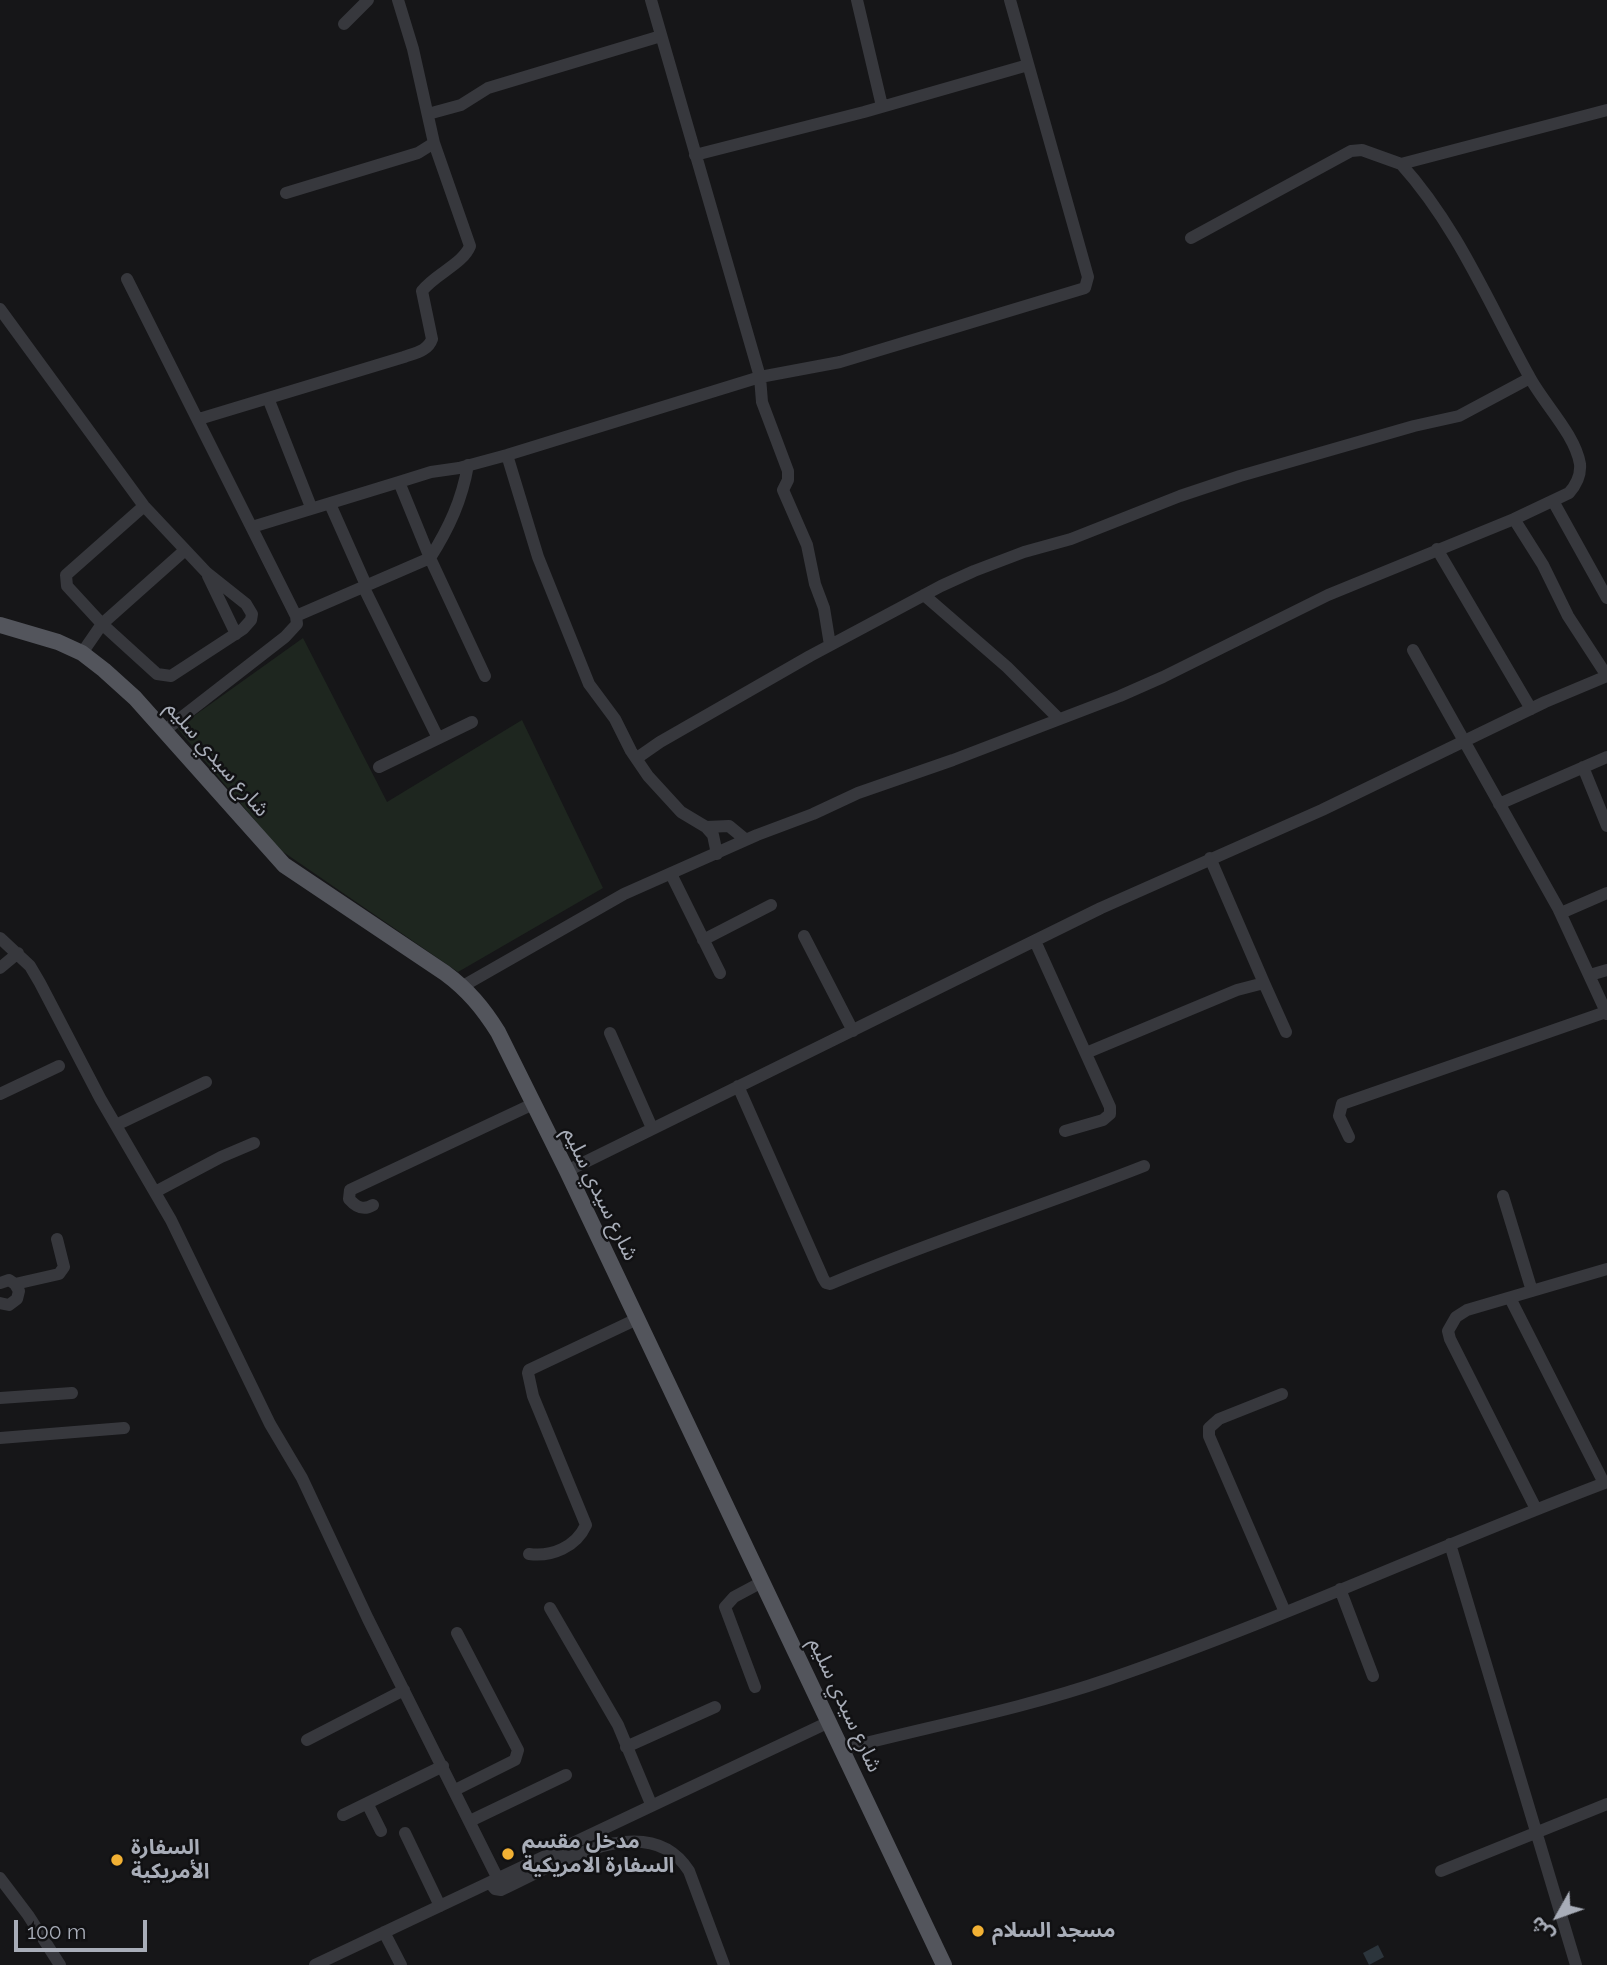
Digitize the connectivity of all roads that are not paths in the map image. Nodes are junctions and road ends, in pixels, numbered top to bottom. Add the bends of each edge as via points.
1 (368, 0) edge
2 (398, 0) edge
3 (651, 0) edge
4 (857, 0) edge
5 (1010, 0) edge
6 (344, 24) dead end
7 (661, 36) junction
8 (1028, 65) junction
9 (882, 106) junction
10 (1607, 110) edge
11 (428, 114) junction
12 (434, 143) junction
13 (695, 155) junction
14 (1401, 164) junction
15 (286, 193) dead end
16 (1191, 239) dead end
17 (127, 279) dead end
18 (0, 309) edge
19 (760, 377) junction
20 (1530, 378) junction
21 (268, 398) junction
22 (199, 419) junction
23 (507, 455) junction
24 (468, 465) junction
25 (399, 482) junction
26 (1553, 502) junction
27 (330, 504) junction
28 (144, 506) junction
29 (311, 507) junction
30 (1514, 519) junction
31 (252, 527) junction
32 (1437, 549) junction
33 (184, 551) junction
34 (430, 558) junction
35 (206, 573) junction
36 (364, 585) junction
37 (924, 595) junction
38 (1607, 598) edge
39 (296, 616) junction
40 (103, 624) junction
41 (0, 625) edge
42 (236, 634) junction
43 (830, 645) junction
44 (1413, 650) dead end
45 (82, 653) junction
46 (485, 676) dead end
47 (1531, 709) junction
48 (1059, 719) junction
49 (472, 722) dead end
50 (164, 731) junction
51 (438, 738) junction
52 (1465, 743) junction
53 (1607, 757) edge
54 (637, 758) junction
55 (379, 767) dead end
56 (1583, 767) junction
57 (1499, 804) junction
58 (1607, 825) edge
59 (706, 827) junction
60 (746, 840) junction
61 (717, 854) junction
62 (1210, 858) junction
63 (671, 874) junction
64 (1607, 893) edge
65 (771, 905) dead end
66 (1561, 912) junction
67 (804, 936) dead end
68 (0, 938) edge
69 (703, 940) junction
70 (1035, 941) junction
71 (18, 953) junction
72 (0, 968) edge
73 (1607, 970) edge
74 (720, 974) dead end
75 (1590, 975) junction
76 (1264, 983) junction
77 (463, 986) junction
78 (1607, 1013) edge
79 (853, 1031) junction
80 (1286, 1032) dead end
81 (610, 1033) dead end
82 (1086, 1052) junction
83 (59, 1066) dead end
84 (206, 1082) dead end
85 (738, 1086) junction
86 (0, 1094) edge
87 (533, 1104) junction
88 (116, 1125) junction
89 (652, 1128) junction
90 (1065, 1131) dead end
91 (1349, 1137) dead end
92 (254, 1143) dead end
93 (1144, 1166) dead end
94 (566, 1171) junction
95 (155, 1192) junction
96 (1503, 1196) dead end
97 (373, 1205) dead end
98 (57, 1238) dead end
99 (1607, 1269) edge
100 (0, 1283) edge
101 (15, 1284) junction
102 (1532, 1291) junction
103 (1510, 1298) junction
104 (0, 1303) edge
105 (637, 1319) junction
106 (72, 1393) dead end
107 (1282, 1394) dead end
108 (0, 1398) edge
109 (124, 1428) dead end
110 (0, 1438) edge
111 (1605, 1483) edge
112 (1536, 1509) junction
113 (1450, 1544) junction
114 (529, 1554) dead end
115 (762, 1582) junction
116 (1340, 1589) junction
117 (550, 1608) dead end
118 (1285, 1612) junction
119 (457, 1633) dead end
120 (1373, 1676) dead end
121 (755, 1687) dead end
122 (404, 1690) junction
123 (715, 1707) dead end
124 (829, 1722) junction
125 (307, 1740) dead end
126 (626, 1747) junction
127 (842, 1748) junction
128 (443, 1766) junction
129 (566, 1774) dead end
130 (455, 1790) junction
131 (367, 1803) junction
132 (651, 1804) junction
133 (1607, 1804) edge
134 (343, 1815) dead end
135 (470, 1821) junction
136 (1537, 1830) junction
137 (380, 1831) dead end
138 (405, 1833) dead end
139 (1441, 1871) dead end
140 (0, 1878) edge
141 (494, 1881) junction
142 (440, 1906) junction
143 (384, 1932) junction
144 (60, 1965) edge
145 (315, 1965) edge
146 (401, 1965) edge
147 (724, 1965) edge
148 (944, 1965) edge
149 (1576, 1965) edge

1 - 6 street
2 - 11 street
3 - 7 street
4 - 9 street
5 - 8 street
7 - 11 street via 488,88 461,105
7 - 13 street
8 - 9 street
8 - 19 street via 1088,277 1085,288 840,362
9 - 13 street
10 - 14 street
11 - 12 street
12 - 15 street via 418,153
12 - 21 street via 470,246 422,291 430,343 404,357
13 - 19 street
14 - 16 street via 1362,150 1351,151
14 - 20 street via 1465,256
17 - 22 street
18 - 28 street
19 - 23 street
19 - 43 street via 762,402 788,471 783,490 807,545
20 - 26 street via 1572,442 1580,463 1575,486
20 - 37 street via 1459,416 1204,488 974,571
21 - 22 street
21 - 29 street
22 - 31 street
23 - 24 street
23 - 54 street via 538,557 580,664
24 - 25 street
24 - 34 street via 458,508
25 - 27 street
25 - 34 street
26 - 30 street
26 - 38 street
27 - 29 street
27 - 36 street
28 - 33 street
28 - 40 street via 66,575 67,586
29 - 31 street
30 - 32 street
30 - 47 street via 1544,565 1567,616 1607,676
31 - 39 street
32 - 47 street
32 - 48 street via 1307,605 1163,677
33 - 35 street
33 - 40 street
34 - 36 street
34 - 46 street
35 - 42 street
35 - 42 street via 252,614
36 - 39 street
36 - 51 street
37 - 43 street
37 - 48 street
39 - 50 street via 295,629
40 - 42 street via 163,676 171,676
40 - 45 street
41 - 45 main road, شارع سيدي سليم
43 - 54 street
44 - 52 street
45 - 50 main road, شارع سيدي سليم via 120,683
47 - 52 street
48 - 60 street
49 - 51 street
50 - 77 main road, شارع سيدي سليم via 284,865
51 - 55 street
52 - 57 street
52 - 62 street
53 - 56 street
54 - 59 street via 681,812
56 - 57 street
56 - 58 street
57 - 66 street
59 - 60 street via 729,826
59 - 61 street
60 - 61 street
61 - 63 street
62 - 70 street
62 - 76 street
63 - 69 street
63 - 77 street via 624,894
64 - 66 street
65 - 69 street
66 - 75 street
67 - 79 street
68 - 71 street
69 - 74 street
70 - 79 street
70 - 82 street
71 - 72 street
71 - 88 street via 40,982
73 - 75 street
75 - 78 street
76 - 80 street
76 - 82 street
77 - 87 main road, شارع سيدي سليم via 498,1032
78 - 91 street via 1342,1104 1339,1116
79 - 85 street
81 - 89 street
82 - 90 street via 1110,1114
83 - 86 street
84 - 88 street
85 - 89 street
85 - 93 street via 822,1278 830,1284
87 - 94 main road, شارع سيدي سليم
87 - 97 street via 350,1190 349,1199 358,1208
88 - 95 street
89 - 94 street
92 - 95 street
94 - 105 main road, شارع سيدي سليم
95 - 122 street via 270,1424 302,1478
96 - 102 street
98 - 101 street via 62,1271
99 - 102 street
100 - 101 street via 9,1280
101 - 104 street via 17,1299 7,1305
102 - 103 street
103 - 111 street
103 - 112 street via 1467,1310 1448,1331
105 - 114 street via 529,1370 533,1396 586,1525 558,1552
105 - 115 main road, شارع سيدي سليم
106 - 108 street
107 - 118 street via 1219,1419 1209,1429 1209,1436
109 - 110 street
111 - 112 street
112 - 113 street
113 - 116 street
113 - 136 street
115 - 121 street via 725,1607
115 - 124 main road, شارع سيدي سليم
116 - 118 street
116 - 120 street
117 - 126 street via 618,1725
118 - 127 street via 1095,1683
119 - 130 street via 518,1756
122 - 125 street
122 - 128 street
123 - 126 street
124 - 127 main road, شارع سيدي سليم
124 - 132 street
126 - 132 street
127 - 148 main road, شارع سيدي سليم
128 - 130 street
128 - 131 street
129 - 135 street
130 - 135 street
131 - 134 street
131 - 137 street
132 - 141 street
133 - 136 street
135 - 141 street
136 - 139 street
136 - 149 street
138 - 142 street
140 - 144 street
141 - 142 street
141 - 147 street via 495,1889 501,1890 575,1855 627,1842 661,1845 690,1871
142 - 143 street
143 - 145 street
143 - 146 street

